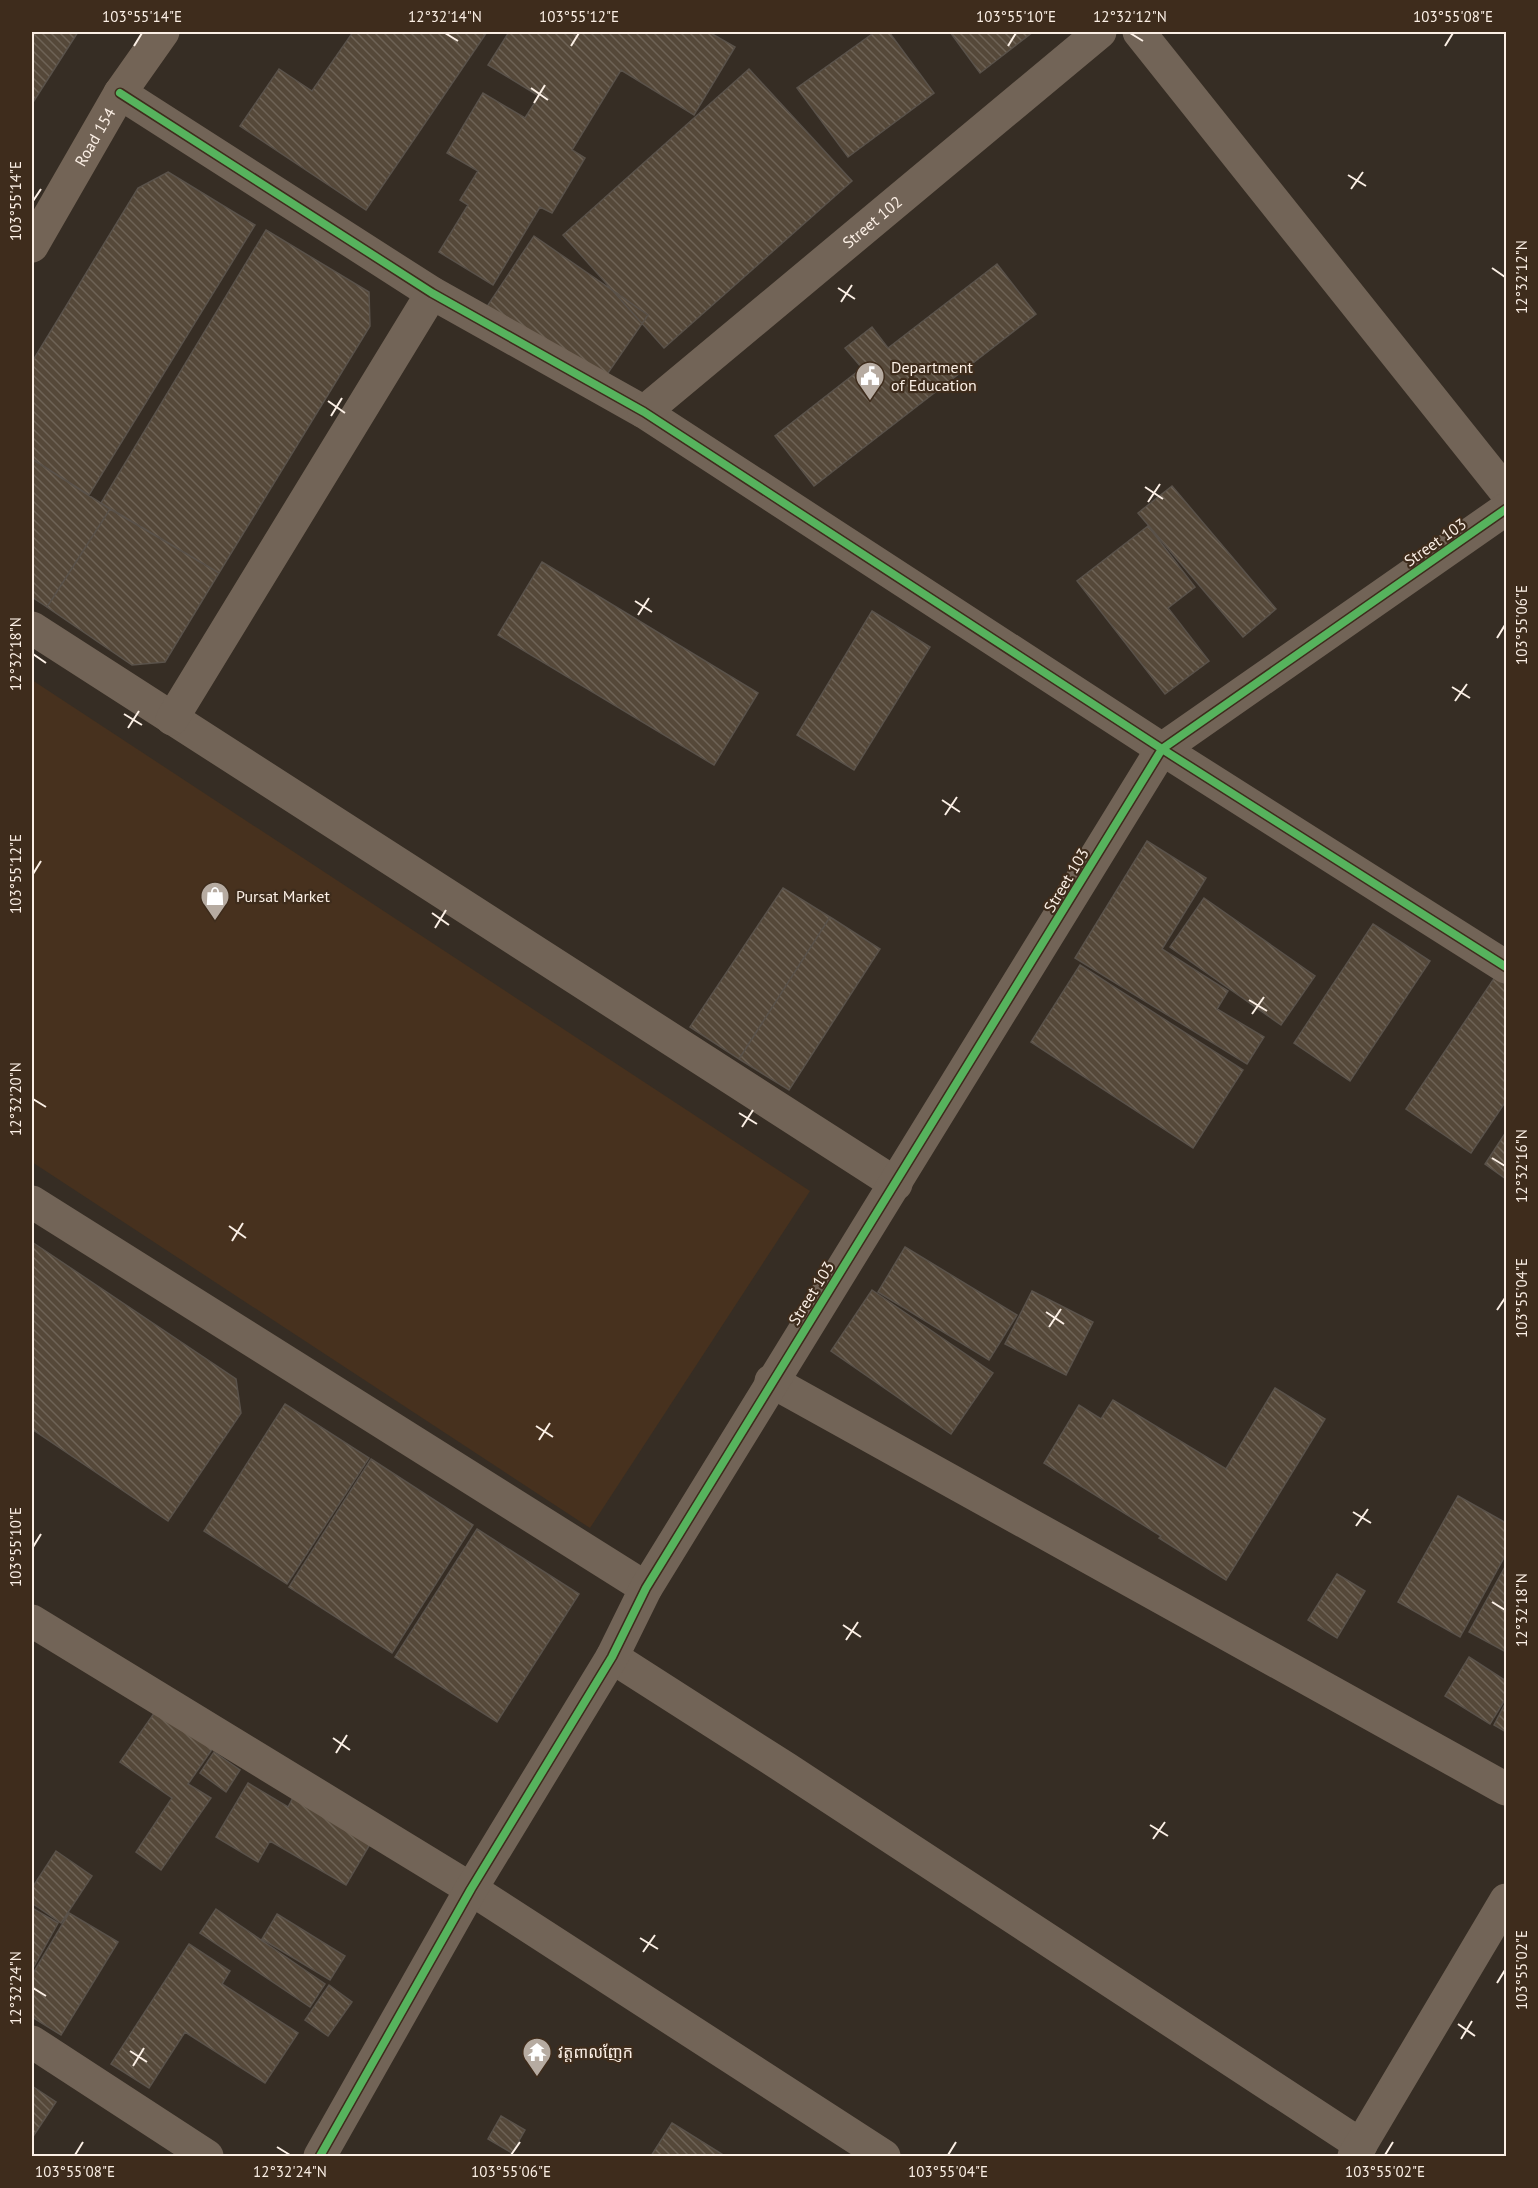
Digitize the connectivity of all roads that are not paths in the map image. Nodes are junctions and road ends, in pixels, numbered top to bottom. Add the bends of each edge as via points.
1 (163, 32) edge
2 (1100, 32) edge
3 (1139, 32) edge
4 (120, 93) junction
5 (32, 246) edge
6 (432, 293) junction
7 (645, 412) junction
8 (1506, 492) edge
9 (1506, 509) edge
10 (32, 628) edge
11 (172, 719) junction
12 (1162, 748) junction
13 (1506, 967) edge
14 (896, 1184) junction
15 (32, 1202) edge
16 (771, 1381) junction
17 (646, 1588) junction
18 (32, 1621) edge
19 (612, 1657) junction
20 (1506, 1789) edge
21 (471, 1888) junction
22 (1506, 1900) edge
23 (32, 2042) edge
24 (1358, 2151) edge
25 (207, 2157) edge
26 (320, 2157) edge
27 (884, 2157) edge

1 - 4 main road, Road 154
2 - 7 street, Street 102
3 - 8 street
4 - 5 main road, Road 154
4 - 6 street
6 - 7 street
6 - 11 street
7 - 12 street
9 - 12 street, Street 103
10 - 11 street
11 - 14 street
12 - 13 street
12 - 14 street, Street 103
14 - 16 street, Street 103
15 - 17 street
16 - 17 street, Street 103
16 - 20 street
17 - 19 street, Street 103
18 - 21 street
19 - 21 street, Street 103
19 - 24 street via 788,1769
21 - 26 street, Street 103
21 - 27 street
22 - 24 street
23 - 25 street

